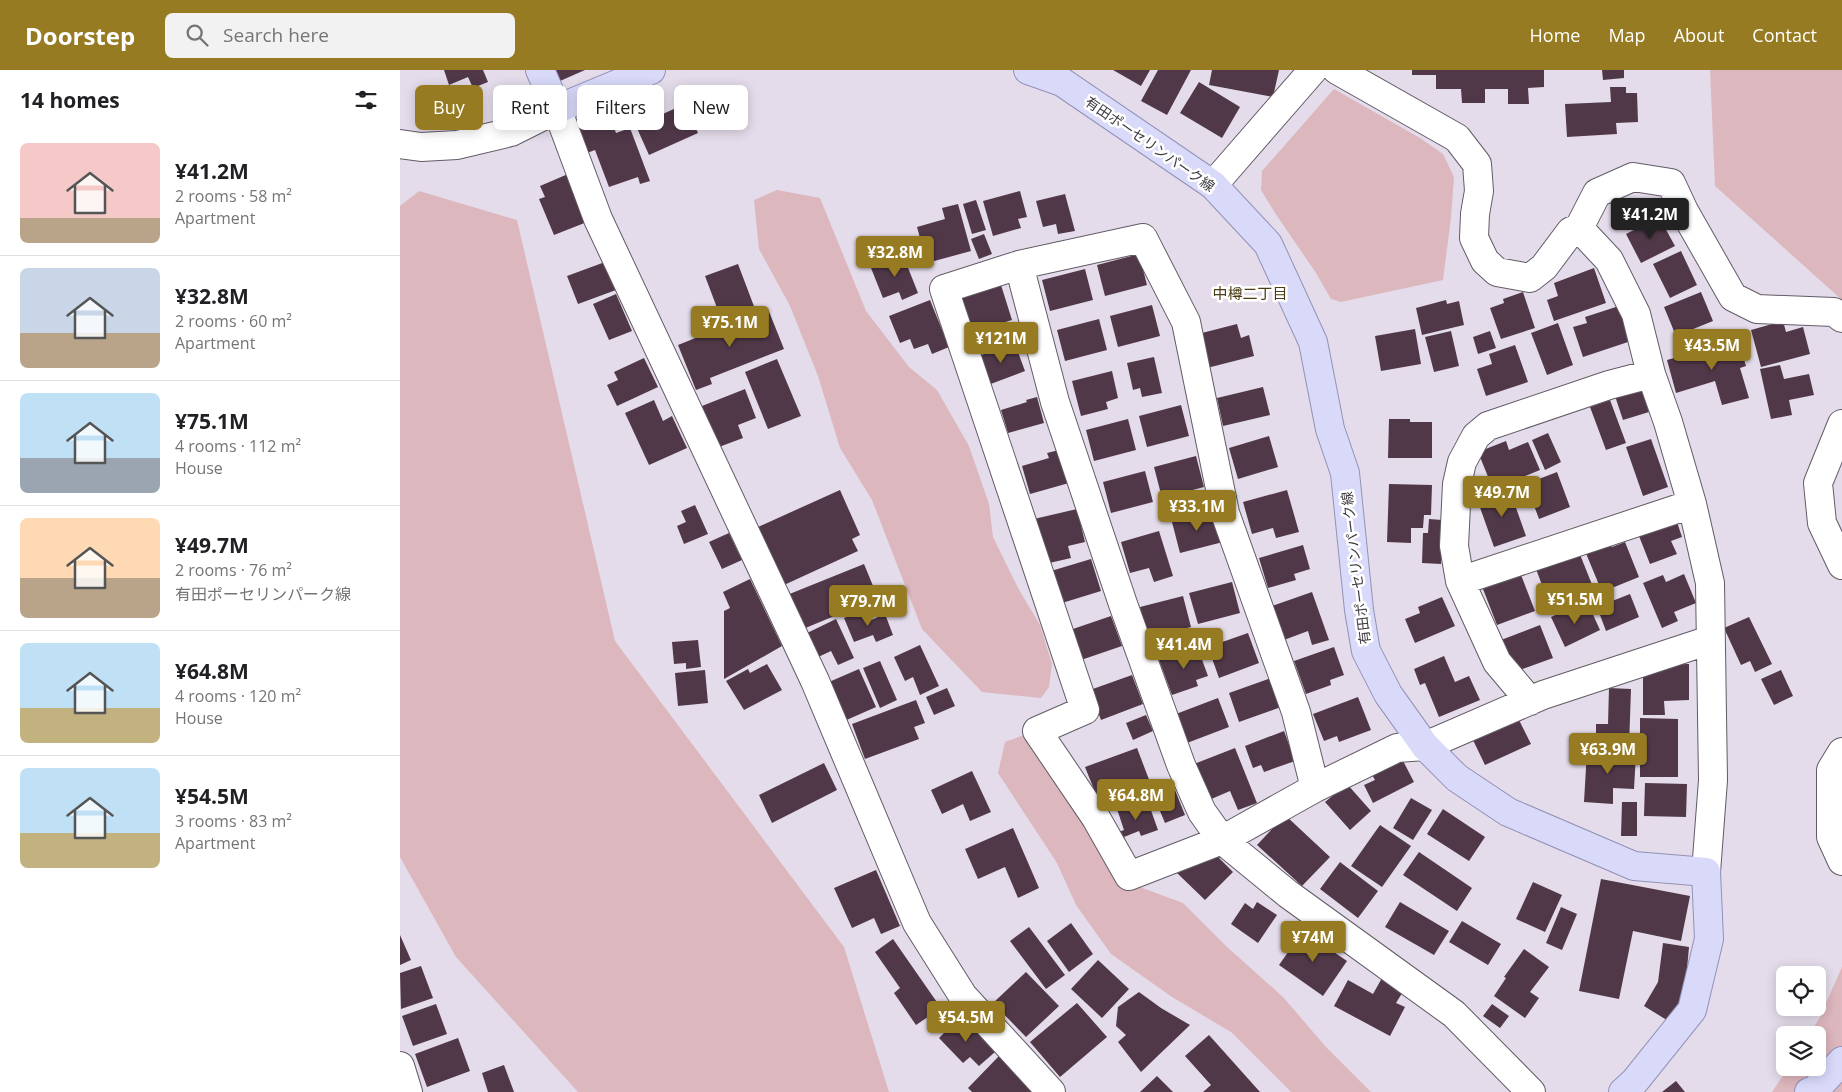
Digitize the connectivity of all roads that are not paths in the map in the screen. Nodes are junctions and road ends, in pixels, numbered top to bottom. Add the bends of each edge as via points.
1 (540, 70) edge
2 (650, 70) edge
3 (1028, 70) edge
4 (1313, 70) edge
5 (1336, 70) edge
6 (547, 85) edge
7 (567, 105) edge
8 (515, 130) edge
9 (565, 130) edge
10 (400, 144) edge
11 (1212, 185) junction
12 (1579, 228) junction
13 (1019, 265) junction
14 (1842, 318) edge
15 (1651, 374) junction
16 (1842, 424) edge
17 (1692, 504) junction
18 (1842, 565) edge
19 (1460, 581) junction
20 (1710, 640) junction
21 (1530, 702) junction
22 (1425, 746) junction
23 (1842, 752) edge
24 (1315, 788) junction
25 (1222, 840) junction
26 (1842, 861) edge
27 (1706, 872) junction
28 (1842, 1061) edge
29 (400, 1066) edge
30 (408, 1092) edge
31 (1051, 1092) edge
32 (1531, 1092) edge
33 (1624, 1092) edge
34 (1809, 1092) edge

1 - 6 main road
2 - 7 main road
3 - 11 main road, 有田ポーセリンパーク線 via 1062,82
4 - 11 street
5 - 12 street via 1457,138 1477,164 1479,191 1474,238 1485,261 1497,272 1530,278 1544,267 1571,231
8 - 10 street via 457,145 420,147
9 - 31 street via 598,219 815,681 917,923 963,996
11 - 22 main road, 有田ポーセリンパーク線 via 1268,244 1313,342 1330,429 1345,473 1366,651 1388,694
12 - 14 street via 1598,193 1633,177 1671,183 1733,297 1757,309 1834,312
12 - 15 street via 1608,260 1636,314
13 - 24 street via 1143,238 1186,322 1225,513 1296,712
13 - 25 street via 1055,402 1123,604 1181,765 1202,812
13 - 25 street via 944,289 1085,710 1038,731 1096,818 1129,876
15 - 17 street
15 - 19 street via 1488,426 1476,436 1462,462 1457,484 1454,546
16 - 18 street via 1818,483 1822,523
17 - 19 street
17 - 20 street via 1710,583
19 - 21 street via 1497,662
20 - 21 street
20 - 27 street via 1713,780
21 - 22 street
22 - 24 street via 1397,748
22 - 27 main road, 有田ポーセリンパーク線 via 1457,778 1508,812 1634,866
23 - 26 street via 1831,770 1831,837
24 - 25 street
25 - 32 street via 1288,894 1454,1014
27 - 33 main road via 1709,940 1692,1010
28 - 34 main road via 1815,1090
29 - 30 street

